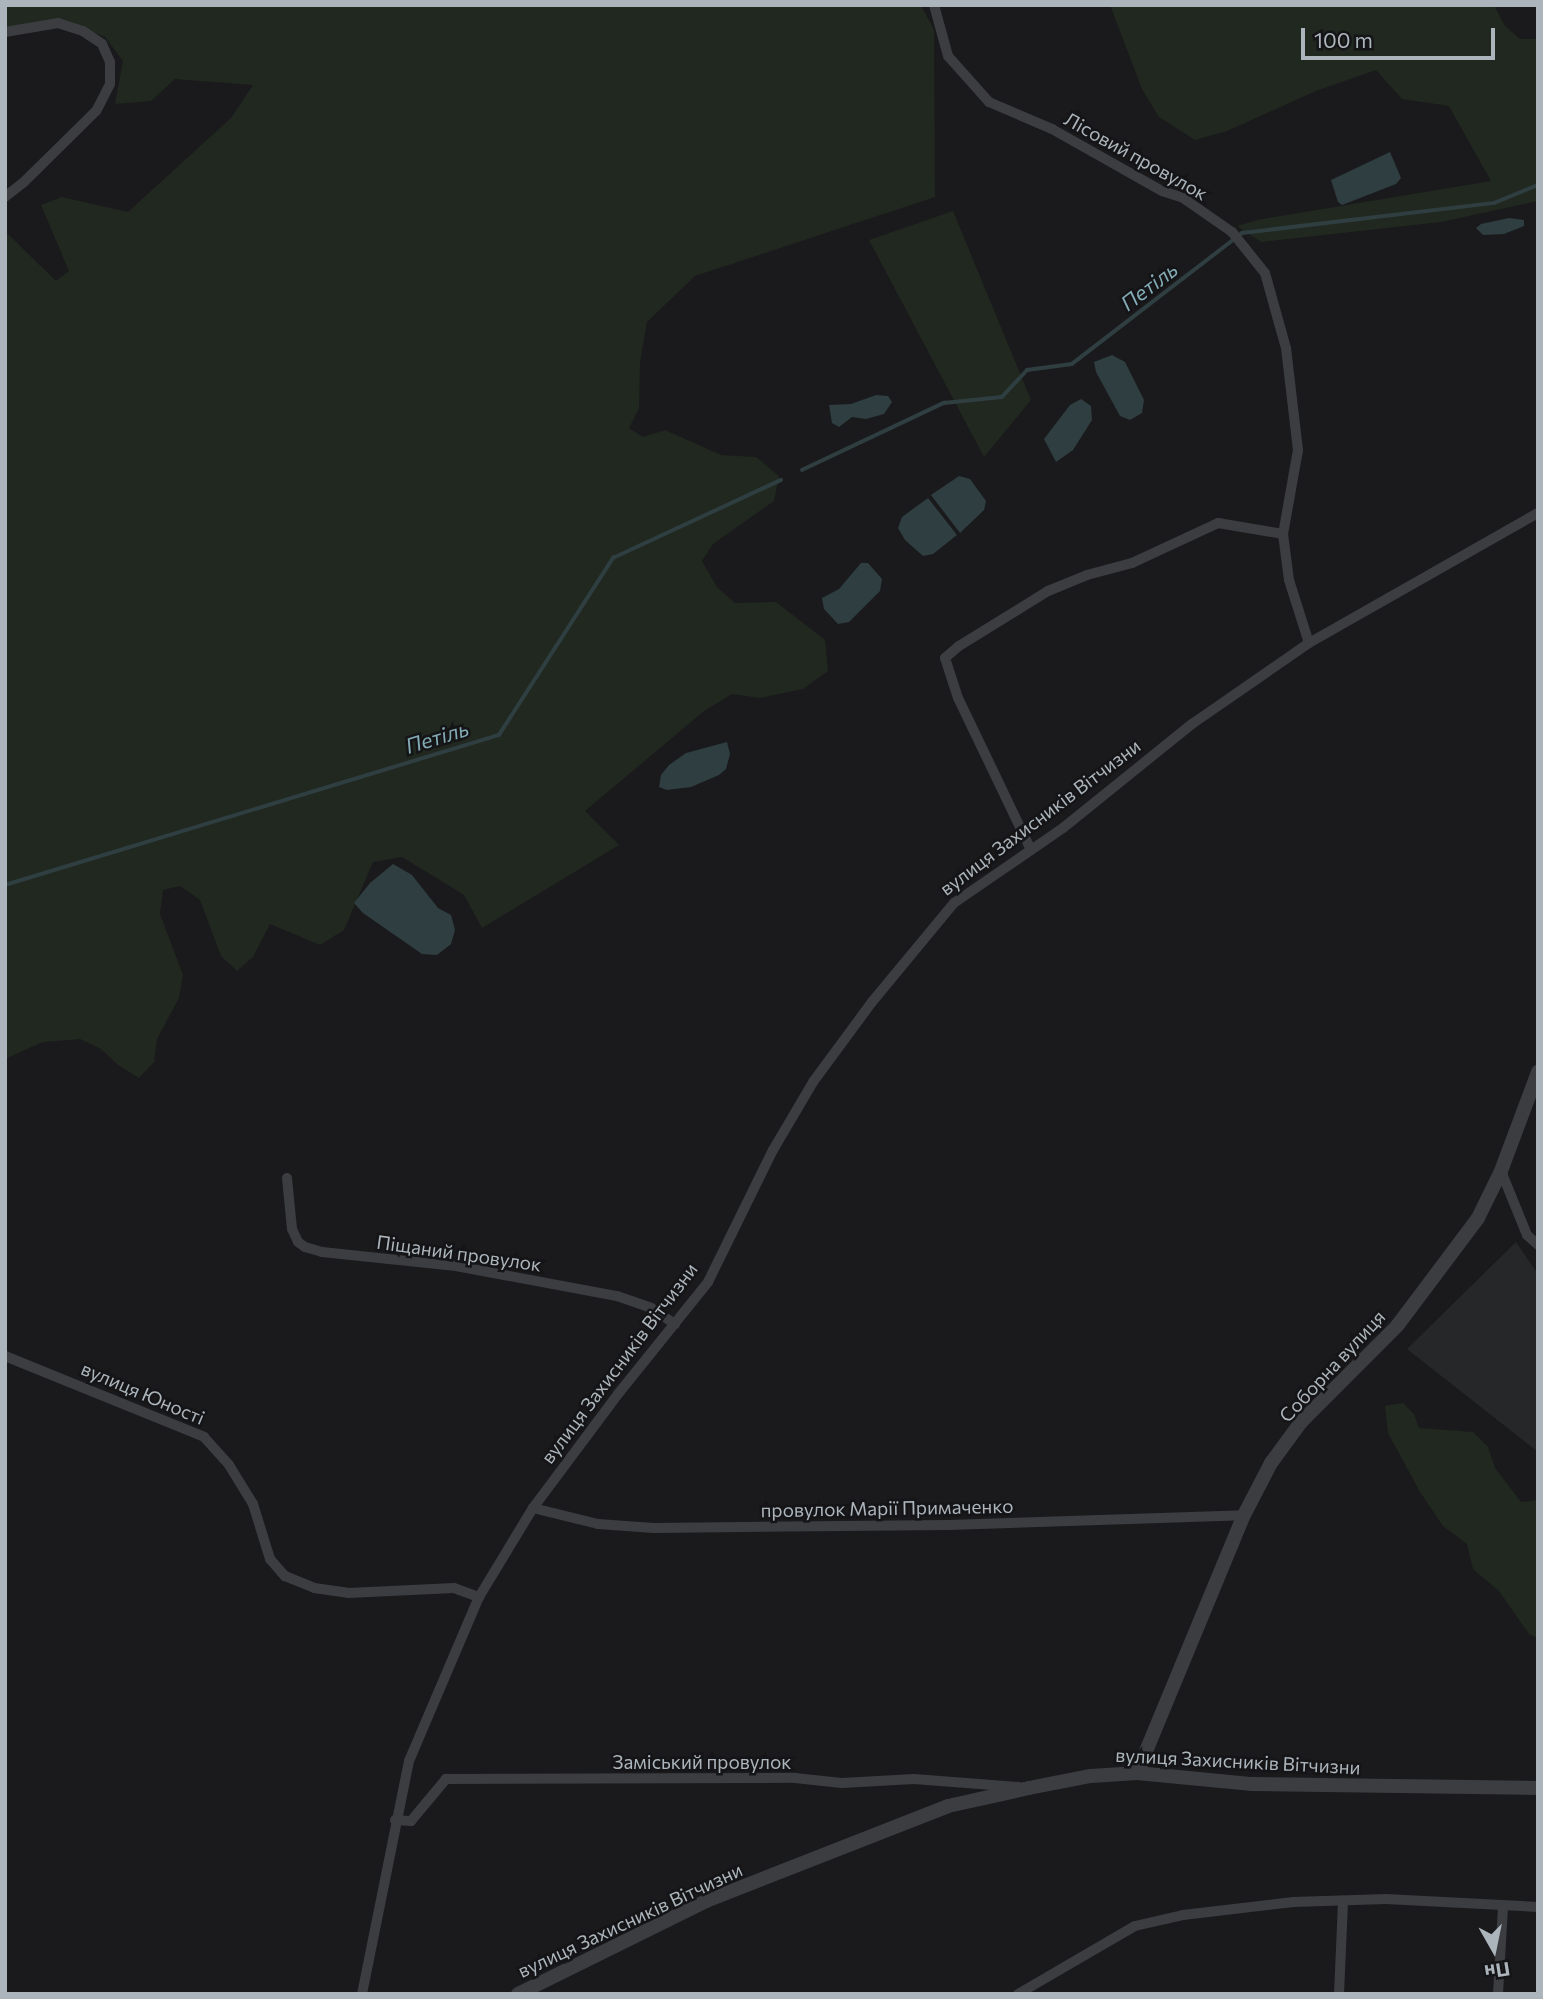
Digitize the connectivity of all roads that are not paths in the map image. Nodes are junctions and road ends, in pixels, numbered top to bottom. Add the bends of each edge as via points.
1 (934, 5) edge
2 (5, 32) edge
3 (5, 197) edge
4 (1538, 513) edge
5 (1283, 534) junction
6 (1309, 643) junction
7 (1030, 848) junction
8 (1538, 1072) edge
9 (1501, 1171) junction
10 (287, 1178) dead end
11 (1538, 1245) edge
12 (676, 1324) junction
13 (5, 1356) edge
14 (533, 1508) junction
15 (1244, 1515) junction
16 (479, 1597) junction
17 (1138, 1773) junction
18 (1028, 1788) junction
19 (1538, 1788) edge
20 (395, 1820) junction
21 (1343, 1901) junction
22 (1503, 1907) junction
23 (1538, 1907) edge
24 (1038, 1989) edge
25 (362, 1994) edge
26 (518, 1994) edge
27 (1018, 1994) edge
28 (1339, 1994) edge
29 (1498, 1994) edge

1 - 5 street, Лісовий провулок via 948,56 989,102 1052,129 1162,191 1183,198 1232,232 1265,273 1286,348 1298,450
2 - 3 street via 58,23 83,31 102,44 110,62 110,83 96,111
4 - 6 street, вулиця Захисників Вітчизни
5 - 6 street, Лісовий провулок via 1289,580
5 - 7 street via 1218,523 1132,563 1048,591 945,659 958,698
6 - 7 street, вулиця Захисників Вітчизни via 1192,724 1063,828
7 - 12 street, вулиця Захисників Вітчизни via 954,904 872,1002 813,1082 773,1150 708,1282
8 - 9 street, Соборна вулиця
9 - 11 street via 1527,1236
9 - 15 street, Соборна вулиця via 1478,1218 1397,1326 1301,1422 1271,1463
10 - 12 street, Піщаний провулок via 292,1228 305,1247 456,1266 617,1296 651,1308
12 - 14 street, вулиця Захисників Вітчизни
13 - 16 street, вулиця Юності via 204,1437 229,1465 253,1504 270,1559 285,1576 314,1588 348,1593 454,1588
14 - 15 street, провулок Марії Примаченко via 598,1524 654,1528
14 - 16 street, вулиця Захисників Вітчизни
15 - 17 street, Соборна вулиця
16 - 20 street, вулиця Захисників Вітчизни via 409,1761
17 - 18 street, вулиця Захисників Вітчизни
17 - 19 street, вулиця Захисників Вітчизни via 1252,1784
18 - 20 street, Заміський провулок via 914,1779 842,1783 795,1778 446,1779 411,1821
18 - 26 street, вулиця Захисників Вітчизни via 948,1806 706,1900
20 - 25 street, вулиця Захисників Вітчизни
21 - 22 street via 1386,1899
21 - 24 street via 1183,1915 1135,1926
21 - 28 street
22 - 23 street
22 - 29 street
24 - 27 street

